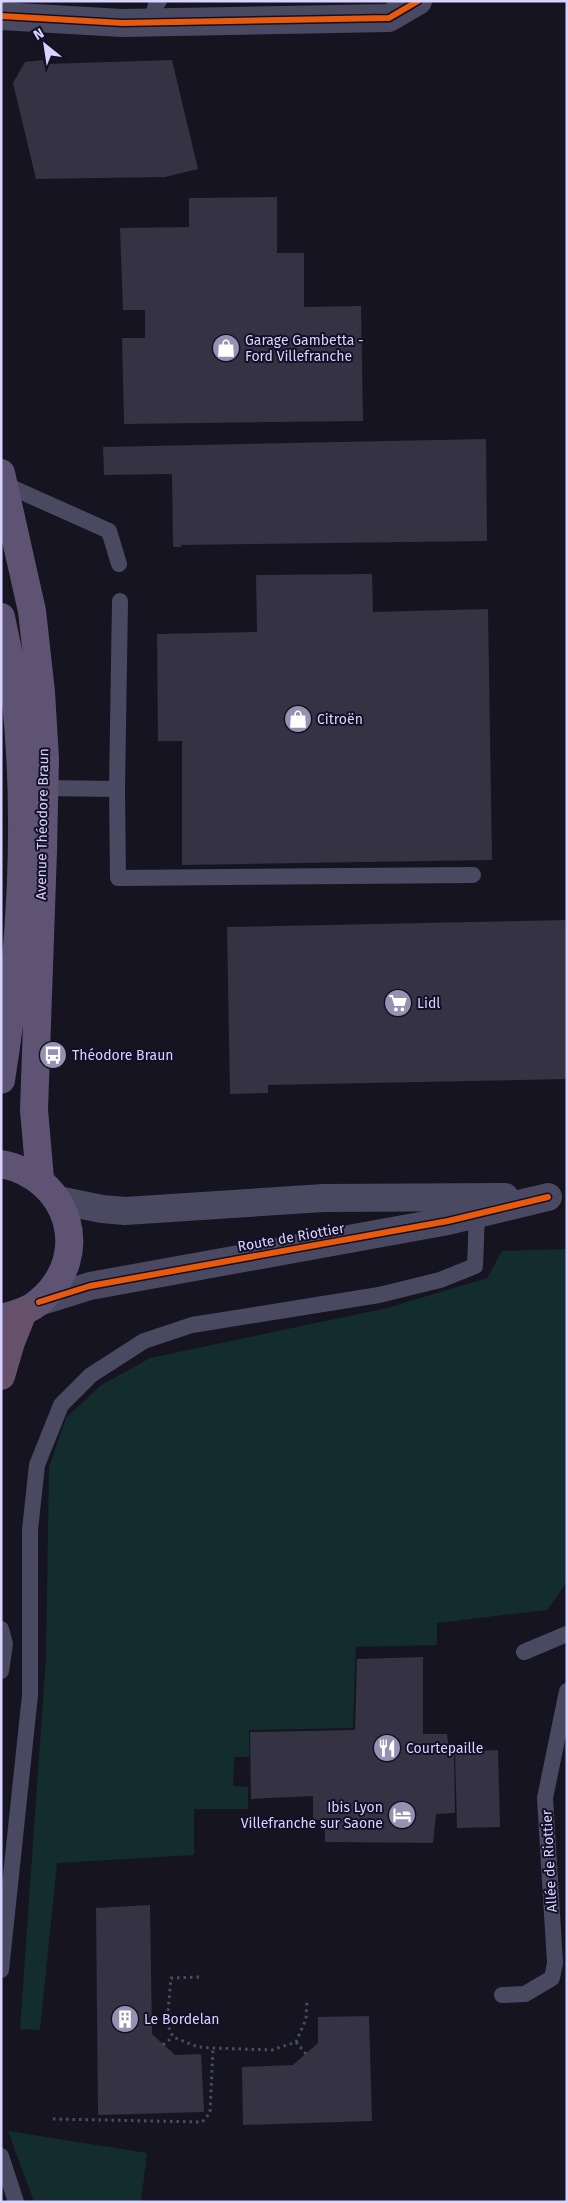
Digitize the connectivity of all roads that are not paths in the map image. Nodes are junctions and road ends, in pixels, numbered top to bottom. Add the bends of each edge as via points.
1 (418, 1) edge
2 (156, 12) edge
3 (1, 16) edge
4 (2, 478) edge
5 (119, 564) dead end
6 (120, 602) dead end
7 (1, 617) edge
8 (44, 788) junction
9 (117, 789) junction
10 (472, 875) dead end
11 (1, 1080) edge
12 (1, 1164) edge
13 (40, 1179) junction
14 (557, 1198) edge
15 (58, 1200) junction
16 (477, 1213) junction
17 (21, 1310) edge
18 (1, 1376) edge
19 (1, 1629) edge
20 (567, 1634) edge
21 (524, 1652) dead end
22 (1, 1671) edge
23 (567, 1691) edge
24 (1, 1970) edge
25 (502, 1995) dead end
26 (1, 2156) edge
27 (16, 2202) edge

1 - 2 street via 389,18
2 - 3 street via 122,23
4 - 5 lane via 108,531
4 - 8 main road, Avenue Théodore Braun via 32,611 41,692
6 - 9 lane
7 - 11 main road, Avenue Théodore Braun via 15,690 22,836 16,955
8 - 9 lane
8 - 13 main road, Avenue Théodore Braun via 34,1110
9 - 10 lane via 118,878
12 - 13 main road
13 - 15 main road
14 - 15 street, Route de Riottier via 324,1198 125,1211
14 - 16 street, Route de Riottier
15 - 17 main road via 67,1221 70,1243 66,1266 55,1286
16 - 17 street, Route de Riottier via 438,1223 90,1286
16 - 24 lane via 475,1266 440,1280 379,1295 192,1326 144,1340 91,1375 60,1405 37,1465 30,1530 30,1695
17 - 18 highway
19 - 22 lane via 5,1644
20 - 21 lane
23 - 25 lane, Allée de Riottier via 545,1798 555,1962 552,1978 525,1994
26 - 27 lane

